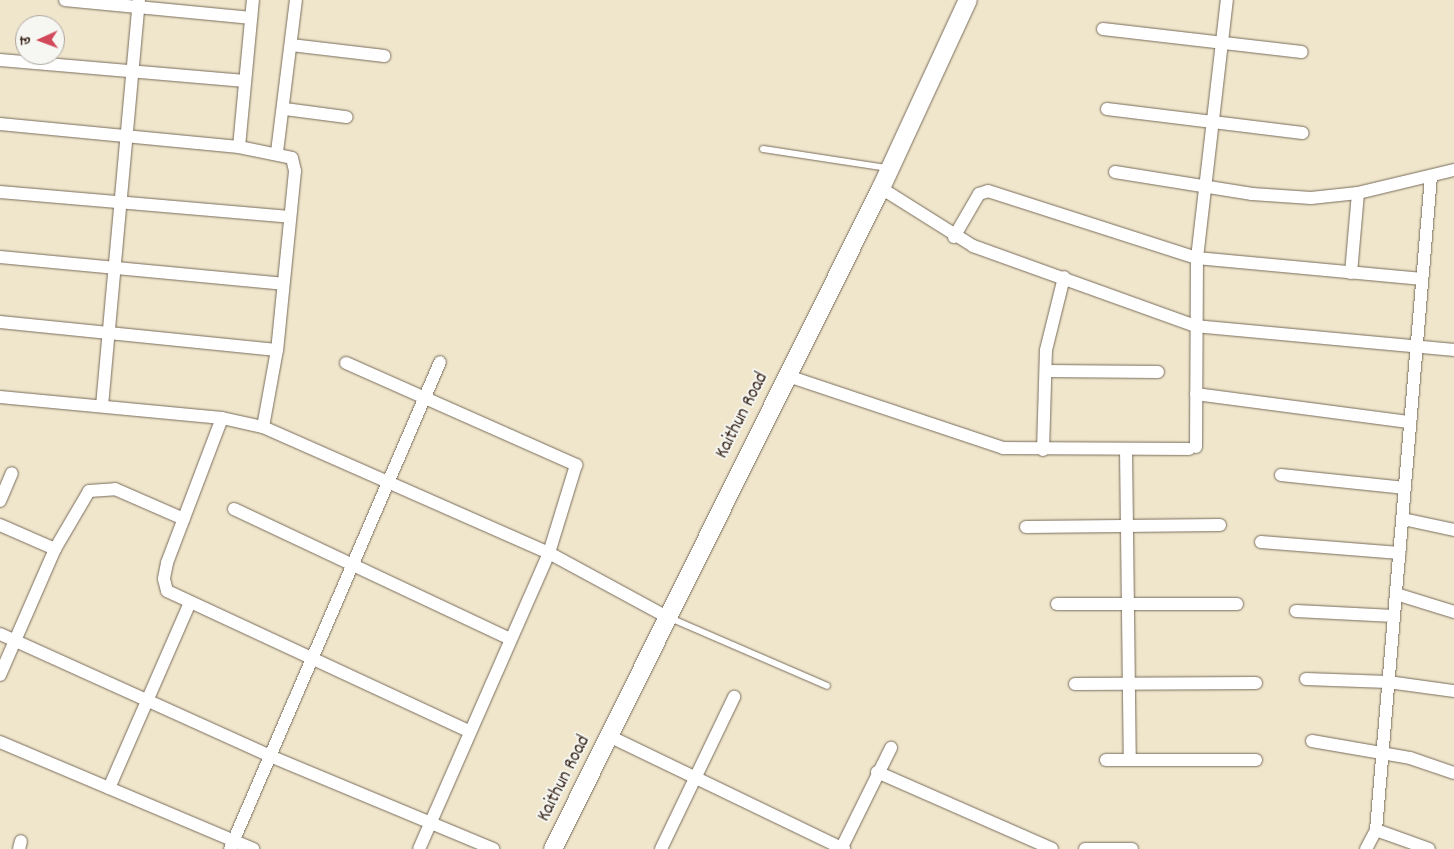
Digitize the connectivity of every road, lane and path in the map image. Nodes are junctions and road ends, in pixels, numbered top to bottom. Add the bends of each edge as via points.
1 (65, 0) edge
2 (253, 0) edge
3 (296, 0) edge
4 (1228, 0) edge
5 (964, 3) edge
6 (139, 4) edge
7 (251, 18) junction
8 (1103, 29) dead end
9 (1222, 42) junction
10 (291, 45) junction
11 (1302, 52) dead end
12 (384, 56) dead end
13 (0, 60) edge
14 (132, 72) junction
15 (245, 81) junction
16 (284, 108) junction
17 (1107, 108) dead end
18 (346, 118) dead end
19 (1211, 122) junction
20 (0, 124) edge
21 (1303, 133) dead end
22 (126, 137) junction
23 (239, 147) junction
24 (762, 149) dead end
25 (277, 152) junction
26 (890, 169) junction
27 (1454, 170) edge
28 (1115, 172) dead end
29 (1431, 176) junction
30 (881, 188) junction
31 (1205, 188) junction
32 (0, 192) edge
33 (1358, 193) junction
34 (119, 204) junction
35 (290, 216) junction
36 (954, 237) junction
37 (0, 256) edge
38 (1197, 258) junction
39 (114, 268) junction
40 (1351, 273) junction
41 (1064, 277) junction
42 (1422, 279) junction
43 (283, 284) junction
44 (0, 322) edge
45 (1195, 326) junction
46 (108, 333) junction
47 (1416, 348) junction
48 (277, 350) junction
49 (1454, 350) edge
50 (440, 362) dead end
51 (346, 363) dead end
52 (1046, 371) junction
53 (1158, 372) dead end
54 (788, 376) junction
55 (1196, 394) junction
56 (0, 396) edge
57 (426, 400) junction
58 (102, 406) junction
59 (222, 418) junction
60 (1410, 422) junction
61 (263, 427) junction
62 (1126, 449) junction
63 (1044, 450) junction
64 (12, 473) dead end
65 (1281, 475) dead end
66 (386, 485) junction
67 (1405, 488) junction
68 (0, 501) edge
69 (234, 509) dead end
70 (184, 519) junction
71 (1403, 519) junction
72 (1127, 524) junction
73 (0, 525) edge
74 (1220, 525) dead end
75 (1026, 527) dead end
76 (1454, 530) edge
77 (1261, 542) dead end
78 (54, 549) junction
79 (549, 553) junction
80 (1400, 553) junction
81 (353, 565) junction
82 (1396, 594) junction
83 (190, 603) junction
84 (1128, 603) junction
85 (1057, 604) dead end
86 (1237, 604) dead end
87 (1296, 611) dead end
88 (1454, 612) edge
89 (665, 616) junction
90 (1394, 616) junction
91 (0, 634) edge
92 (510, 639) junction
93 (16, 641) junction
94 (313, 660) junction
95 (0, 676) edge
96 (1306, 678) dead end
97 (1388, 682) junction
98 (1129, 683) junction
99 (1256, 683) dead end
100 (1075, 684) dead end
101 (827, 686) dead end
102 (1454, 691) edge
103 (734, 697) dead end
104 (149, 699) junction
105 (469, 731) junction
106 (611, 737) junction
107 (1312, 740) dead end
108 (0, 742) edge
109 (891, 748) dead end
110 (1382, 751) junction
111 (270, 756) junction
112 (1106, 760) dead end
113 (1130, 760) junction
114 (1256, 760) dead end
115 (877, 772) junction
116 (1454, 773) edge
117 (695, 777) junction
118 (109, 788) junction
119 (430, 822) junction
120 (1376, 830) junction
121 (232, 845) edge
122 (1025, 845) edge
123 (253, 849) edge
124 (419, 849) edge
125 (492, 849) edge
126 (553, 849) edge
127 (661, 849) edge
128 (842, 849) edge
129 (1052, 849) edge
130 (1085, 849) edge
131 (1132, 849) edge
132 (1366, 849) edge
133 (1428, 849) edge

1 - 6 street
2 - 7 street
3 - 10 street
4 - 9 street
5 - 26 street, Kaithun Road
6 - 7 street
6 - 14 street
7 - 15 street
8 - 9 street
9 - 11 street
9 - 19 street
10 - 12 street
10 - 16 street
13 - 14 street
14 - 15 street
14 - 22 street
15 - 23 street
16 - 18 street
16 - 25 street
17 - 19 street
19 - 21 street
19 - 31 street
20 - 22 street
22 - 23 street
22 - 34 street
23 - 25 street
24 - 26 lane
25 - 35 street via 295,163
26 - 30 street, Kaithun Road
27 - 29 street
28 - 31 street
29 - 33 street
29 - 42 street
30 - 36 street
30 - 54 street, Kaithun Road
31 - 33 street via 1311,198
31 - 38 street
32 - 34 street
33 - 40 street
34 - 35 street
34 - 39 street
35 - 43 street
36 - 38 street via 980,194 988,191
36 - 41 street
37 - 39 street
38 - 40 street
38 - 45 street
39 - 43 street
39 - 46 street
40 - 42 street
41 - 45 street
41 - 52 street via 1046,350
42 - 47 street
43 - 48 street
44 - 46 street
45 - 47 street
45 - 55 street
46 - 48 street
46 - 58 street
47 - 49 street
47 - 60 street
48 - 61 street
50 - 57 street
51 - 57 street
52 - 53 street
52 - 63 street
54 - 63 street via 1003,448
54 - 89 street, Kaithun Road
55 - 60 street
55 - 62 street via 1193,448
56 - 58 street
57 - 66 street
57 - 79 street via 576,465
58 - 59 street
59 - 61 street
59 - 70 street
60 - 67 street
61 - 66 street
62 - 63 street
62 - 72 street
64 - 68 street
65 - 67 street
66 - 79 street
66 - 81 street
67 - 71 street
69 - 81 street
70 - 78 street via 114,489 95,488 80,501
70 - 83 street via 164,579 171,594
71 - 76 street
71 - 80 street
72 - 74 street
72 - 75 street
72 - 84 street
73 - 78 street
77 - 80 street
78 - 93 street
79 - 89 street
79 - 92 street
80 - 82 street
81 - 92 street
81 - 94 street
82 - 88 street
82 - 90 street
83 - 94 street
83 - 104 street
84 - 85 street
84 - 86 street
84 - 98 street
87 - 90 street
89 - 101 lane
89 - 106 street, Kaithun Road
90 - 97 street
91 - 93 street
92 - 105 street
93 - 95 street
93 - 104 street
94 - 105 street
94 - 111 street
96 - 97 street
97 - 102 street
97 - 110 street
98 - 99 street
98 - 100 street
98 - 113 street
103 - 117 street
104 - 111 street
104 - 118 street
105 - 119 street
106 - 117 street
106 - 126 street, Kaithun Road
107 - 110 street
108 - 118 street
109 - 115 street
110 - 116 street
110 - 120 street
111 - 119 street
111 - 121 street
112 - 113 street
113 - 114 street
115 - 122 street
115 - 128 street
117 - 127 street
117 - 128 street
118 - 121 street
119 - 124 street
119 - 125 street
120 - 132 street
120 - 133 street
121 - 123 street
122 - 129 street
130 - 131 street

